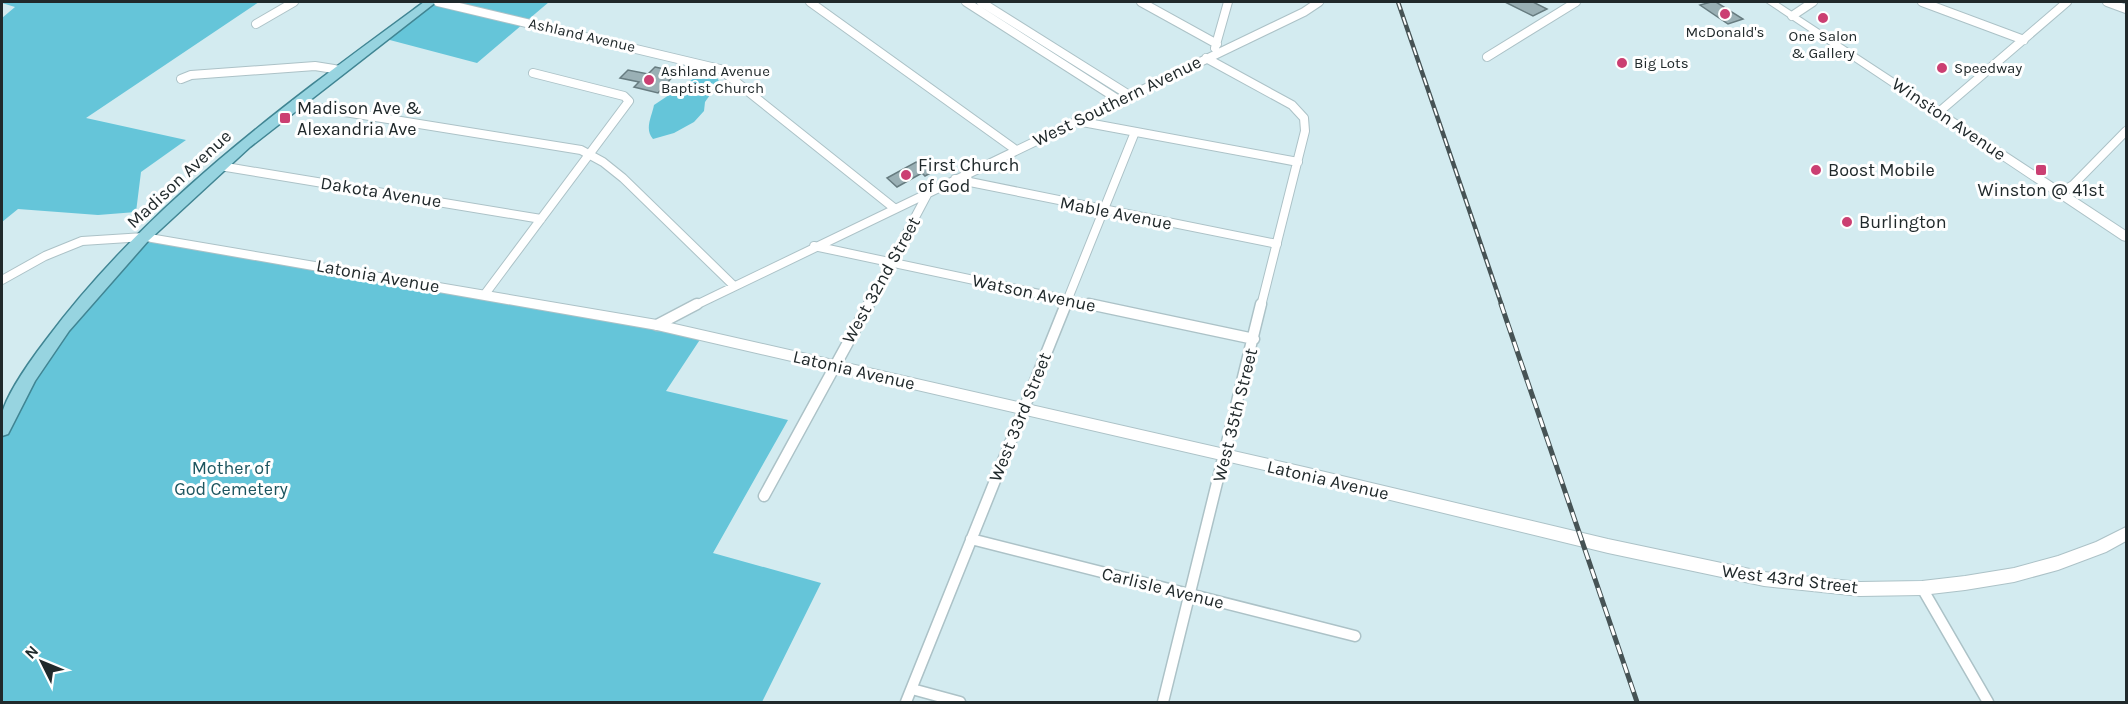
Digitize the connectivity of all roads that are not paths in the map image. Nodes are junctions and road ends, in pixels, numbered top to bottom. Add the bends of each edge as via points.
1 (294, 2) edge
2 (430, 2) edge
3 (438, 2) edge
4 (810, 2) edge
5 (966, 2) edge
6 (981, 2) edge
7 (1141, 2) edge
8 (1228, 2) edge
9 (1319, 2) edge
10 (1576, 2) edge
11 (1771, 2) edge
12 (1813, 2) edge
13 (1922, 2) edge
14 (2067, 2) edge
15 (2108, 2) edge
16 (2127, 9) edge
17 (1792, 16) junction
18 (256, 24) dead end
19 (2024, 40) junction
20 (1217, 44) junction
21 (1209, 57) junction
22 (1487, 57) dead end
23 (340, 70) junction
24 (533, 73) dead end
25 (182, 79) dead end
26 (1129, 96) junction
27 (1119, 100) junction
28 (295, 104) junction
29 (1938, 112) junction
30 (1077, 121) junction
31 (2127, 131) edge
32 (1135, 132) junction
33 (1016, 150) junction
34 (591, 154) junction
35 (1298, 162) junction
36 (220, 166) junction
37 (955, 179) junction
38 (929, 191) junction
39 (2060, 193) junction
40 (894, 208) junction
41 (1102, 210) junction
42 (541, 219) junction
43 (144, 237) junction
44 (2127, 237) edge
45 (1277, 244) junction
46 (814, 246) junction
47 (892, 263) junction
48 (2, 280) edge
49 (733, 285) junction
50 (485, 294) junction
51 (1067, 301) junction
52 (657, 325) junction
53 (1254, 339) junction
54 (834, 365) junction
55 (1023, 410) junction
56 (3, 423) edge
57 (1225, 456) junction
58 (764, 495) dead end
59 (1557, 534) joint
60 (2127, 534) edge
61 (971, 539) junction
62 (1922, 588) junction
63 (1188, 595) junction
64 (1355, 636) dead end
65 (912, 689) junction
66 (906, 702) edge
67 (960, 702) edge
68 (1163, 702) edge
69 (1988, 702) edge

1 - 18 street
2 - 23 main road, Madison Avenue
3 - 40 street, Ashland Avenue via 720,69
4 - 33 street
5 - 27 street
6 - 26 street
7 - 20 street
8 - 20 street
9 - 21 street, West Southern Avenue
10 - 22 street
11 - 17 street, Winston Avenue
12 - 17 street
13 - 19 street
14 - 19 street
15 - 16 street
17 - 29 street, Winston Avenue
19 - 29 street
20 - 21 street
21 - 26 street, West Southern Avenue
21 - 35 street, West 35th Street via 1301,113 1305,128
23 - 25 street via 315,66 190,75
23 - 28 main road, Madison Avenue
24 - 34 street via 624,96 629,101
26 - 27 street, West Southern Avenue
27 - 30 street, West Southern Avenue
28 - 34 street
28 - 36 main road, Madison Avenue
29 - 39 street, Winston Avenue
30 - 32 street
30 - 33 street, West Southern Avenue
31 - 39 street
32 - 35 street
32 - 41 street, West 33rd Street
33 - 37 street, West Southern Avenue
34 - 42 street
34 - 49 street via 634,188
35 - 45 street, West 35th Street
36 - 42 street, Dakota Avenue
36 - 43 main road, Madison Avenue
37 - 38 street, West Southern Avenue
37 - 41 street, Mable Avenue
38 - 40 street, West Southern Avenue
38 - 47 street, West 32nd Street
39 - 44 street, Winston Avenue
40 - 46 street, West Southern Avenue
41 - 45 street, Mable Avenue
41 - 51 street, West 33rd Street
42 - 50 street
43 - 48 street via 82,241
43 - 50 street, Latonia Avenue
43 - 56 main road, Madison Avenue via 120,260 44,353
45 - 53 street, West 35th Street
46 - 47 street, Watson Avenue
46 - 49 street, West Southern Avenue
47 - 51 street, Watson Avenue
47 - 54 street, West 32nd Street
49 - 52 street, West Southern Avenue
50 - 52 street, Latonia Avenue
51 - 53 street, Watson Avenue
51 - 55 street, West 33rd Street
52 - 54 street, Latonia Avenue
53 - 57 street, West 35th Street
54 - 55 street, Latonia Avenue
54 - 58 street, West 32nd Street
55 - 57 street, Latonia Avenue
55 - 61 street, West 33rd Street
57 - 59 street, Latonia Avenue
57 - 63 street, West 35th Street
59 - 62 street, West 43rd Street via 1712,570 1784,582 1860,589
60 - 62 street, West 43rd Street via 2058,563 2014,575
61 - 63 street, Carlisle Avenue
61 - 65 street, West 33rd Street
62 - 69 street
63 - 64 street, Carlisle Avenue
63 - 68 street, West 35th Street
65 - 66 street, West 33rd Street
65 - 67 street

